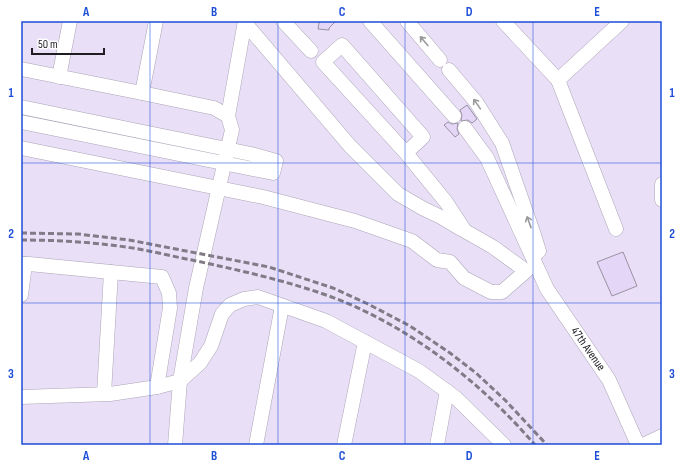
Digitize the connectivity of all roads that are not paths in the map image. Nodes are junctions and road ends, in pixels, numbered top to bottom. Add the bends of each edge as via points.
1 (70, 21) edge
2 (156, 21) edge
3 (283, 21) edge
4 (370, 21) edge
5 (407, 21) edge
6 (503, 21) edge
7 (622, 21) edge
8 (245, 22) edge
9 (311, 51) dead end
10 (21, 69) edge
11 (59, 77) junction
12 (558, 80) junction
13 (142, 93) junction
14 (21, 107) edge
15 (228, 116) junction
16 (454, 116) dead end
17 (21, 122) edge
18 (466, 128) dead end
19 (21, 148) edge
20 (228, 149) junction
21 (406, 153) junction
22 (225, 163) junction
23 (662, 184) edge
24 (219, 188) junction
25 (662, 200) edge
26 (616, 229) dead end
27 (465, 231) junction
28 (23, 264) edge
29 (532, 265) junction
30 (111, 272) junction
31 (21, 295) edge
32 (282, 306) junction
33 (365, 342) junction
34 (598, 343) dead end
35 (594, 357) junction
36 (180, 381) junction
37 (157, 387) junction
38 (448, 391) junction
39 (104, 394) junction
40 (21, 397) edge
41 (662, 436) edge
42 (175, 445) edge
43 (256, 445) edge
44 (344, 445) edge
45 (437, 445) edge
46 (504, 445) edge
47 (638, 445) edge
48 (643, 445) edge

1 - 11 street
2 - 13 street
3 - 9 street
4 - 16 street
29 -> 5 street via 539,251 502,143 476,102
6 - 12 street
7 - 12 street
8 - 15 street
8 - 27 street via 350,146 398,194
10 - 11 street
11 - 13 street
12 - 26 street
13 - 15 street via 214,108
14 - 20 street
15 - 20 street via 232,130
17 - 22 street
18 - 29 street, 47th Avenue via 487,158
19 - 24 street
20 - 22 street
20 - 22 street via 276,161 273,173
21 - 21 street via 423,137 342,45 323,62
21 - 27 street via 446,202
22 - 24 street
23 - 25 street
24 - 29 street via 355,221 412,241 437,260 450,262 464,278 491,292 502,292
24 - 36 street via 196,288
27 - 29 street
28 - 30 street
28 - 31 street
29 - 35 street, 47th Avenue
30 - 37 street via 162,277 166,284 170,308
30 - 39 street
32 - 33 street via 326,322
32 - 36 street via 258,297 230,305 222,314 211,346 200,363
32 - 43 street
33 - 38 street via 420,371
33 - 44 street
34 - 35 street
35 - 47 street, 47th Avenue via 609,380
36 - 37 street
36 - 42 street
37 - 39 street
38 - 45 street
38 - 46 street
39 - 40 street
41 - 48 street

